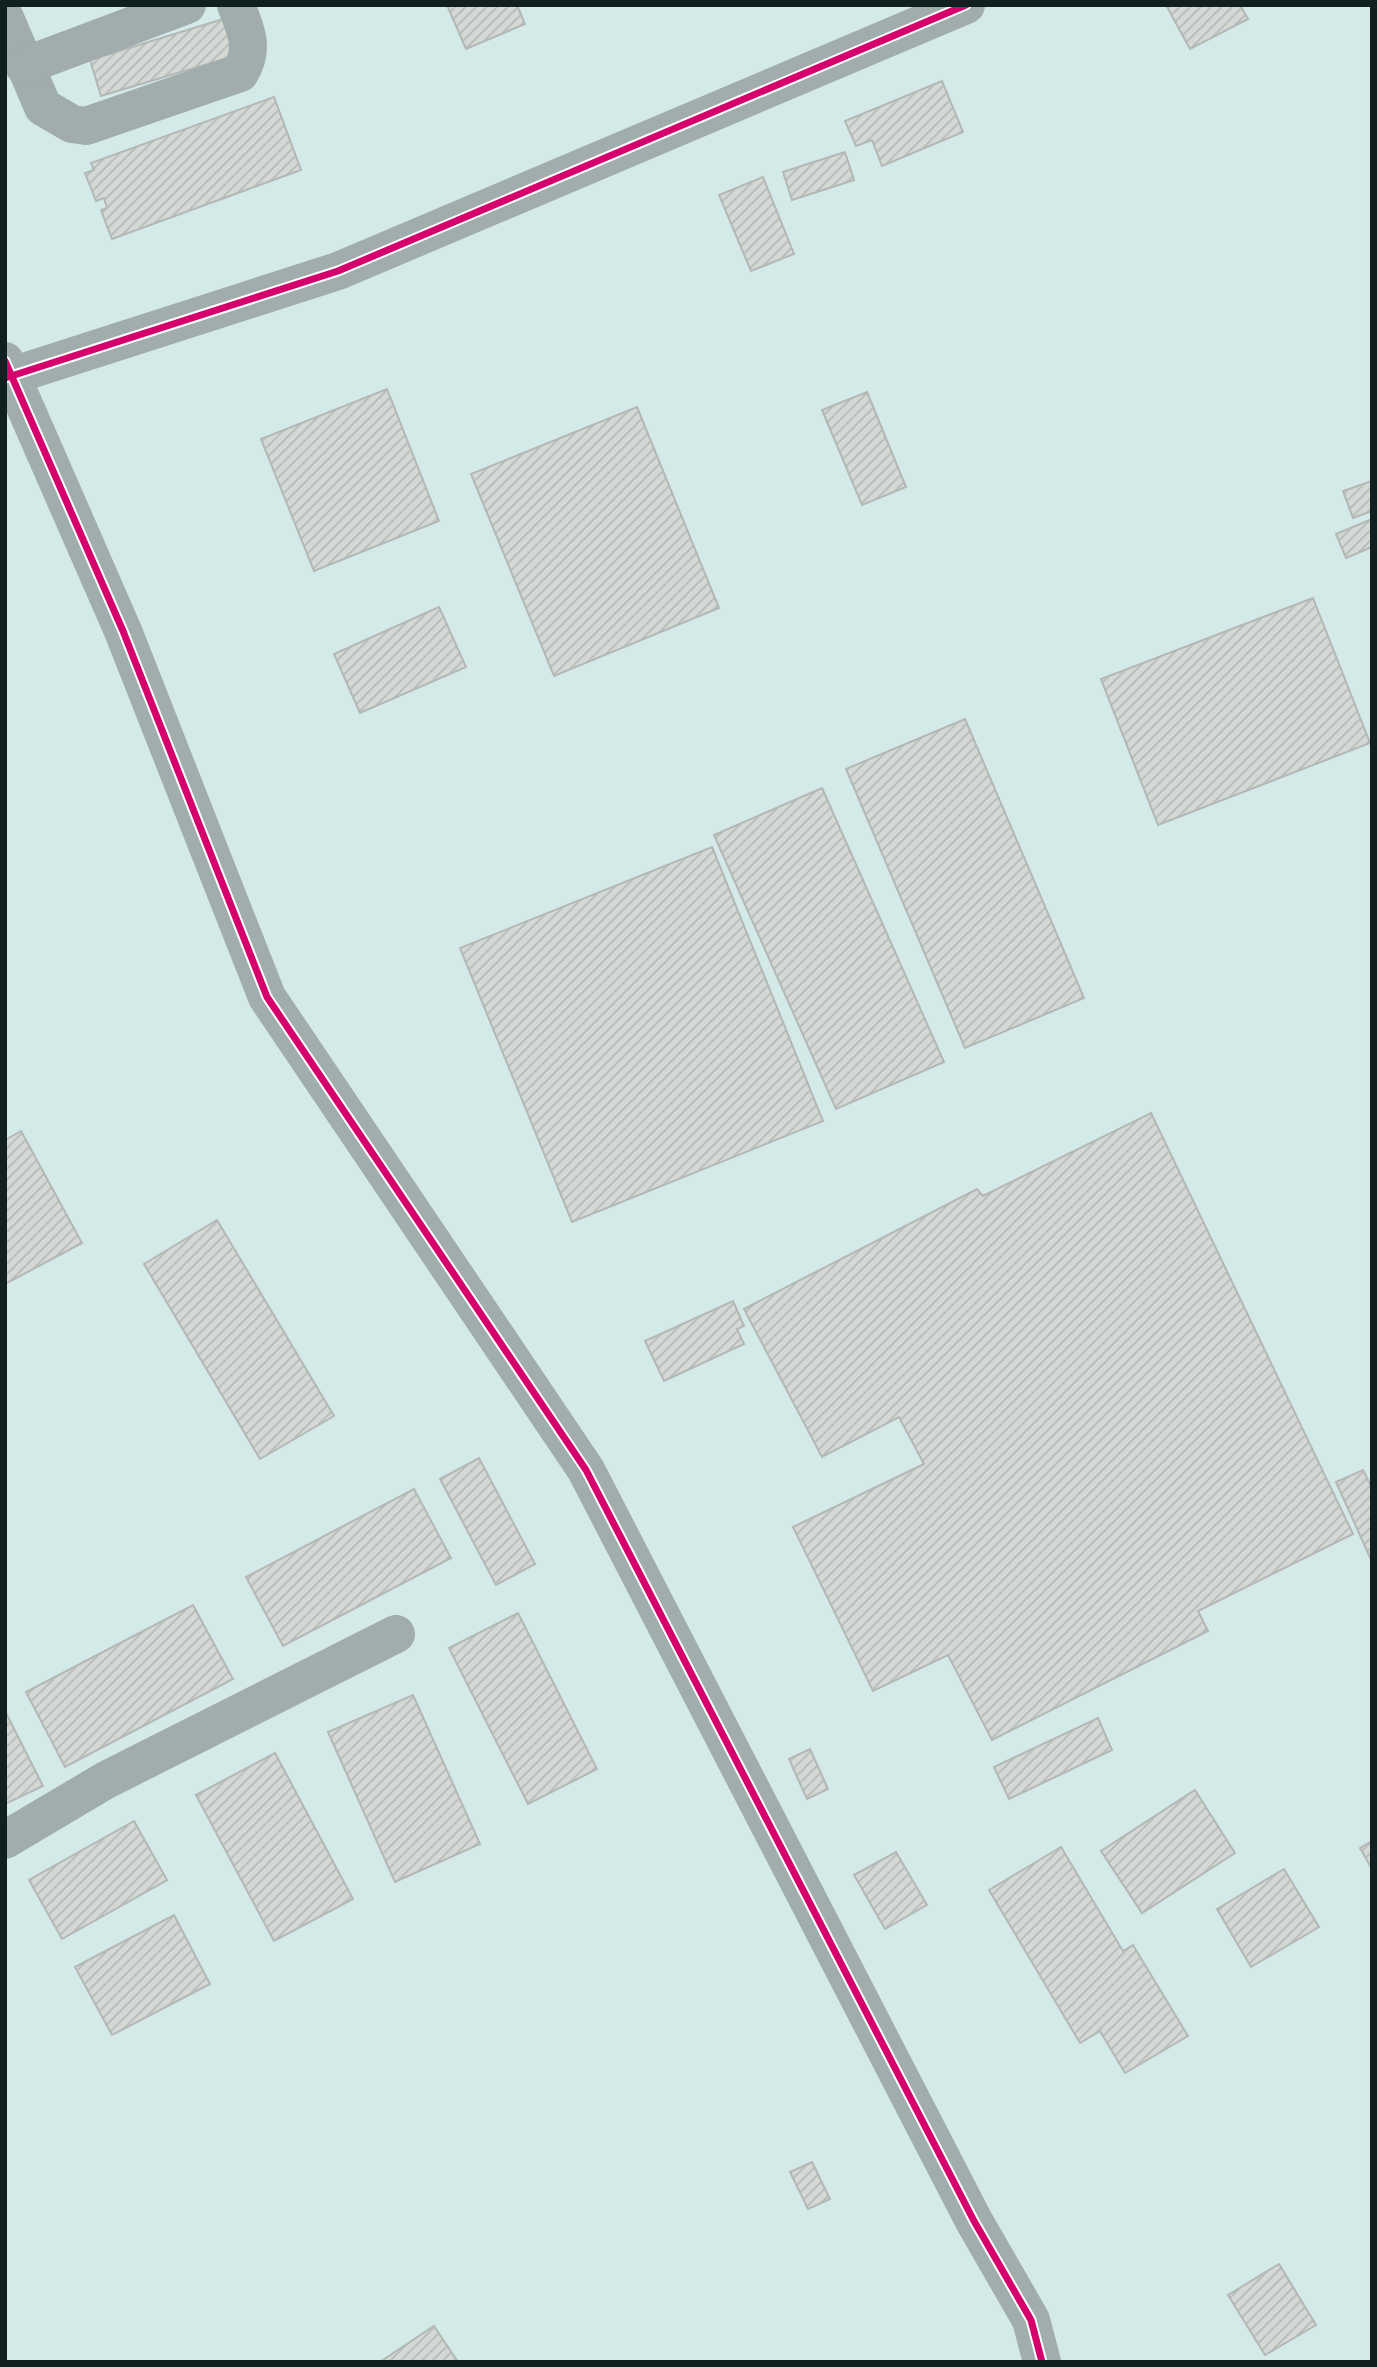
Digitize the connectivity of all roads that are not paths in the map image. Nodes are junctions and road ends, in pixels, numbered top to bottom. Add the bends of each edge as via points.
1 (187, 5) edge
2 (236, 5) edge
3 (966, 5) edge
4 (5, 18) edge
5 (24, 66) junction
6 (8, 371) edge
7 (396, 1634) dead end
8 (5, 1840) edge
9 (1042, 2362) edge

1 - 5 street
2 - 5 street via 249,41 249,54 240,73 86,125 65,121 43,107
3 - 6 street via 338,271
4 - 5 street
6 - 9 street via 123,631 267,997 586,1470 974,2221 1031,2320
7 - 8 street via 106,1780

